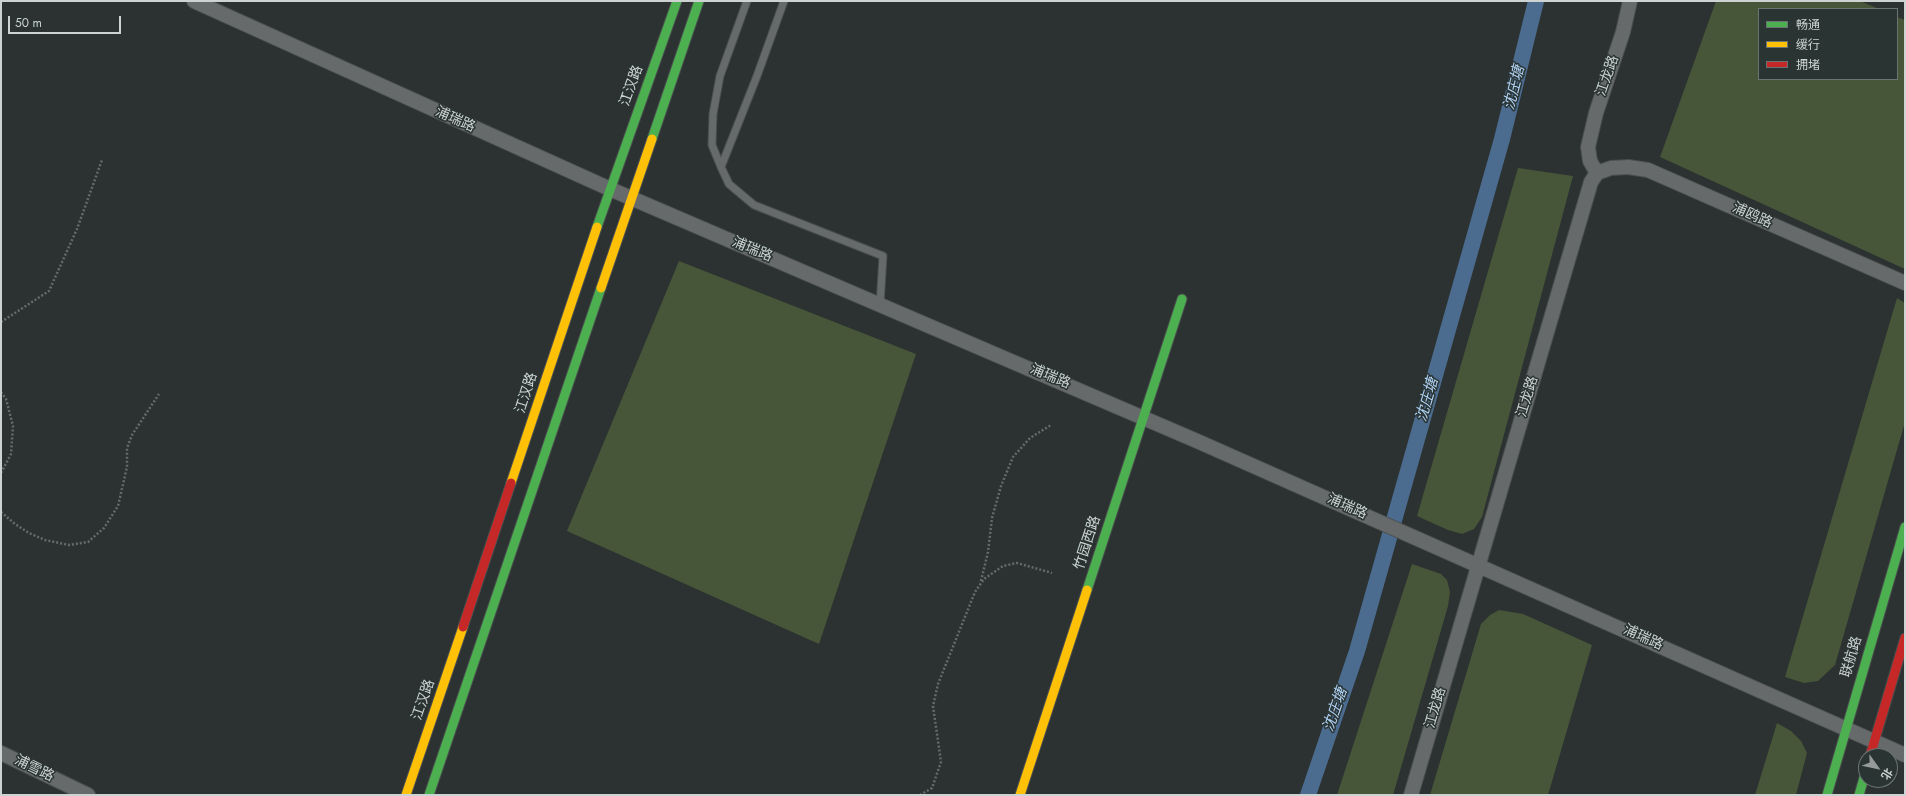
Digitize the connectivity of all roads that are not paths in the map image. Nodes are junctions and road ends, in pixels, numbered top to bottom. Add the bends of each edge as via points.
1 (194, 1) edge
2 (677, 1) edge
3 (699, 1) edge
4 (747, 1) edge
5 (784, 1) edge
6 (1630, 1) edge
7 (721, 167) junction
8 (1596, 173) junction
9 (610, 189) junction
10 (633, 198) junction
11 (1905, 283) edge
12 (1182, 299) dead end
13 (880, 305) junction
14 (1143, 418) junction
15 (1905, 527) edge
16 (1478, 565) junction
17 (1905, 638) edge
18 (1846, 729) junction
19 (1875, 741) junction
20 (1873, 748) edge
21 (1, 753) edge
22 (1905, 755) edge
23 (88, 795) edge
24 (406, 795) edge
25 (429, 795) edge
26 (1020, 795) edge
27 (1411, 795) edge
28 (1827, 795) edge

1 - 9 street, 浦瑞路
2 - 9 street, 江汉路
3 - 10 street
4 - 7 lane via 720,76 713,114 712,145
5 - 7 lane
6 - 8 street, 江龙路 via 1589,143 1590,161
7 - 13 lane via 729,184 754,205 883,256
8 - 11 street, 浦鸥路 via 1611,168 1628,167 1648,170
8 - 16 street, 江龙路 via 1591,182
9 - 10 street, 浦瑞路
9 - 24 street, 江汉路
10 - 13 street, 浦瑞路
10 - 25 street
12 - 14 street, 竹园西路
13 - 14 street, 浦瑞路
14 - 16 street, 浦瑞路
14 - 26 street, 竹园西路
15 - 18 street, 联航路
16 - 18 street, 浦瑞路
16 - 27 street, 江龙路
17 - 19 street
18 - 19 street, 浦瑞路
18 - 28 street, 联航路
19 - 20 street
19 - 22 street, 浦瑞路
21 - 23 street, 浦雪路

